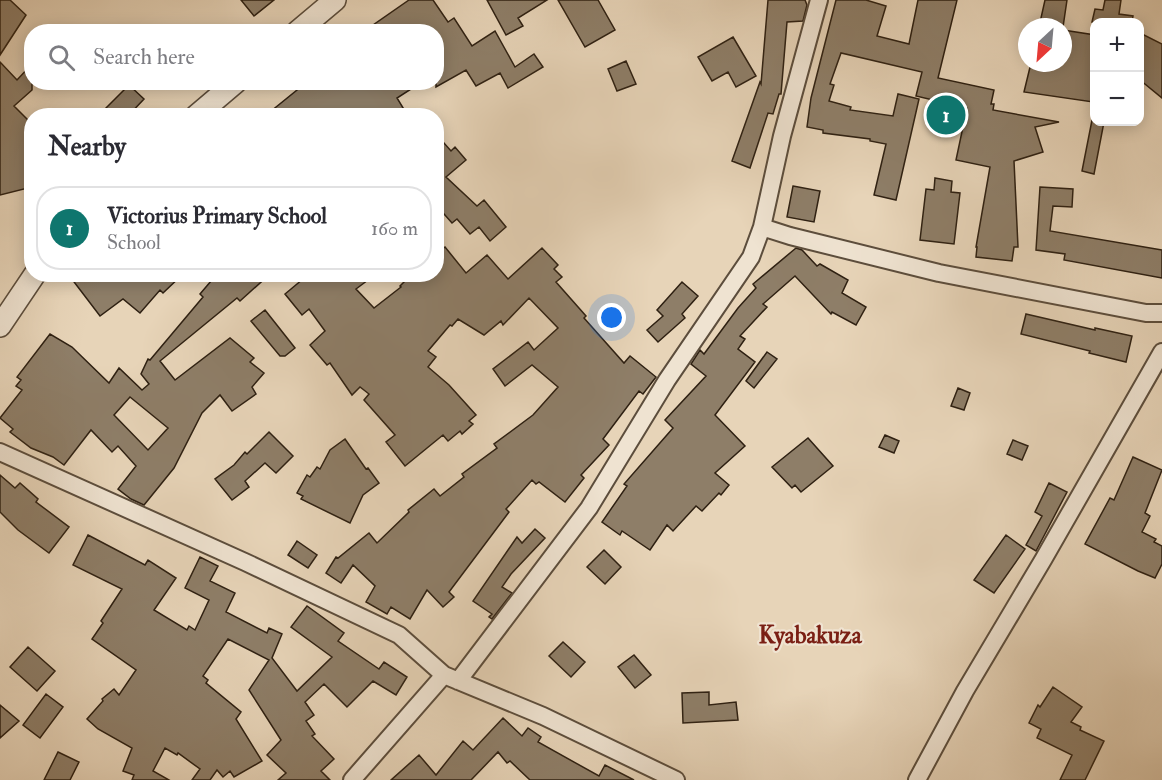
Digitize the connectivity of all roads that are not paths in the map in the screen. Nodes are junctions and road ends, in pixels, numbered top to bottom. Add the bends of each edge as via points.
1 (335, 0) edge
2 (819, 0) edge
3 (306, 24) edge
4 (227, 90) edge
5 (205, 108) edge
6 (762, 227) junction
7 (30, 282) edge
8 (1162, 313) edge
9 (0, 326) edge
10 (1162, 352) edge
11 (0, 452) edge
12 (451, 678) junction
13 (352, 780) edge
14 (674, 780) edge
15 (917, 780) edge

1 - 3 street
2 - 6 street
4 - 5 street
6 - 8 street via 939,273
6 - 12 street via 751,257 667,380 589,508
7 - 9 street
10 - 15 street
11 - 12 street via 399,635
12 - 13 street
12 - 14 street via 543,716

